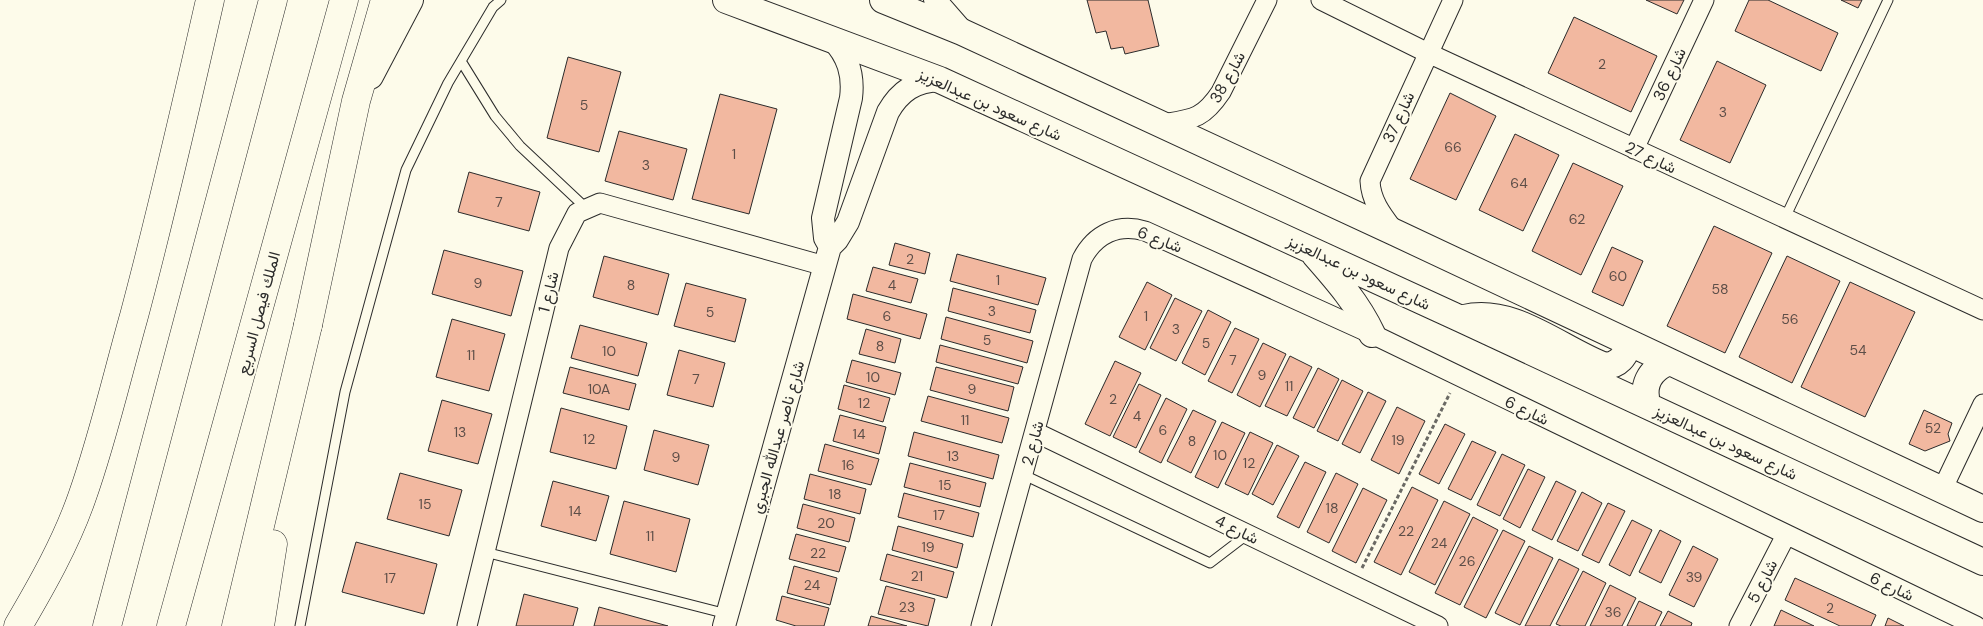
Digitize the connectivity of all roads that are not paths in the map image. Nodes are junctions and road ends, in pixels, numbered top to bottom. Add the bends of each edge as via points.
1 (210, 0) edge
2 (273, 0) edge
3 (344, 0) edge
4 (385, 0) edge
5 (410, 0) edge
6 (501, 0) edge
7 (726, 0) edge
8 (883, 0) edge
9 (935, 0) edge
10 (1267, 0) edge
11 (1321, 0) edge
12 (1453, 0) edge
13 (1704, 0) edge
14 (1888, 0) edge
15 (962, 32) junction
16 (832, 38) junction
17 (1428, 53) junction
18 (461, 61) junction
19 (940, 80) junction
20 (356, 101) junction
21 (1162, 124) junction
22 (1634, 149) junction
23 (588, 208) junction
24 (1785, 218) junction
25 (1396, 233) junction
26 (1310, 249) junction
27 (827, 256) junction
28 (1082, 259) joint
29 (1983, 310) edge
30 (1461, 319) junction
31 (308, 325) junction
32 (1372, 334) junction
33 (1630, 344) junction
34 (1669, 362) junction
35 (1983, 404) edge
36 (1648, 406) junction
37 (1035, 432) junction
38 (1024, 475) junction
39 (1942, 490) junction
40 (1983, 509) edge
41 (1248, 534) junction
42 (1786, 535) junction
43 (485, 552) junction
44 (1983, 562) edge
45 (725, 620) edge
46 (18, 626) edge
47 (107, 626) edge
48 (171, 626) edge
49 (236, 626) edge
50 (260, 626) edge
51 (300, 626) edge
52 (467, 626) edge
53 (981, 626) edge
54 (1438, 626) edge
55 (1739, 626) edge
56 (1976, 626) edge

1 - 46 main road via 142,284 89,474 66,535
2 - 47 main road
3 - 48 main road, الملك فيصل السريع
4 - 20 main road
5 - 20 main road
6 - 18 lane via 493,7
7 - 16 main road, شارع سعود بن عبدالعزيز
8 - 15 main road
9 - 15 street
10 - 21 street, شارع 38 via 1212,106 1188,120
11 - 17 street, شارع 27
12 - 17 street, شارع 37
13 - 22 street, شارع 36
14 - 24 lane
15 - 21 main road
16 - 19 main road, شارع سعود بن عبدالعزيز
16 - 27 street via 847,60 853,85 823,218
17 - 22 street, شارع 27
17 - 25 street, شارع 37 via 1370,182 1370,193 1377,208
18 - 23 lane via 496,116 520,146
18 - 51 lane via 406,170 345,392
19 - 26 main road, شارع سعود بن عبدالعزيز
19 - 27 street, شارع ناصر عبدالله الجبري via 914,84 895,100 848,222
20 - 31 main road
21 - 25 main road
22 - 24 street, شارع 27
23 - 27 street via 600,203
23 - 43 street, شارع 1 via 577,213 559,248
24 - 29 street, شارع 27
25 - 33 main road
26 - 30 main road, شارع سعود بن عبدالعزيز
26 - 32 main road via 1351,298
27 - 45 street, شارع ناصر عبدالله الجبري
28 - 32 street, شارع 6 via 1092,243 1108,232 1136,228
28 - 37 street, شارع 2
30 - 33 main road via 1474,316 1513,321 1605,366 1617,363
30 - 36 main road, شارع سعود بن عبدالعزيز
31 - 49 main road
31 - 50 main road
32 - 42 street, شارع 6
33 - 34 main road
34 - 36 main road via 1653,371 1648,379 1645,388
34 - 39 main road
35 - 39 street
36 - 44 main road, شارع سعود بن عبدالعزيز
37 - 38 street, شارع 2
37 - 41 street, شارع 4
38 - 41 lane via 1210,563
38 - 53 street, شارع 2
39 - 40 main road
41 - 54 street, شارع 4
42 - 55 street, شارع 5
42 - 56 street, شارع 6
43 - 45 lane
43 - 52 street, شارع 1

